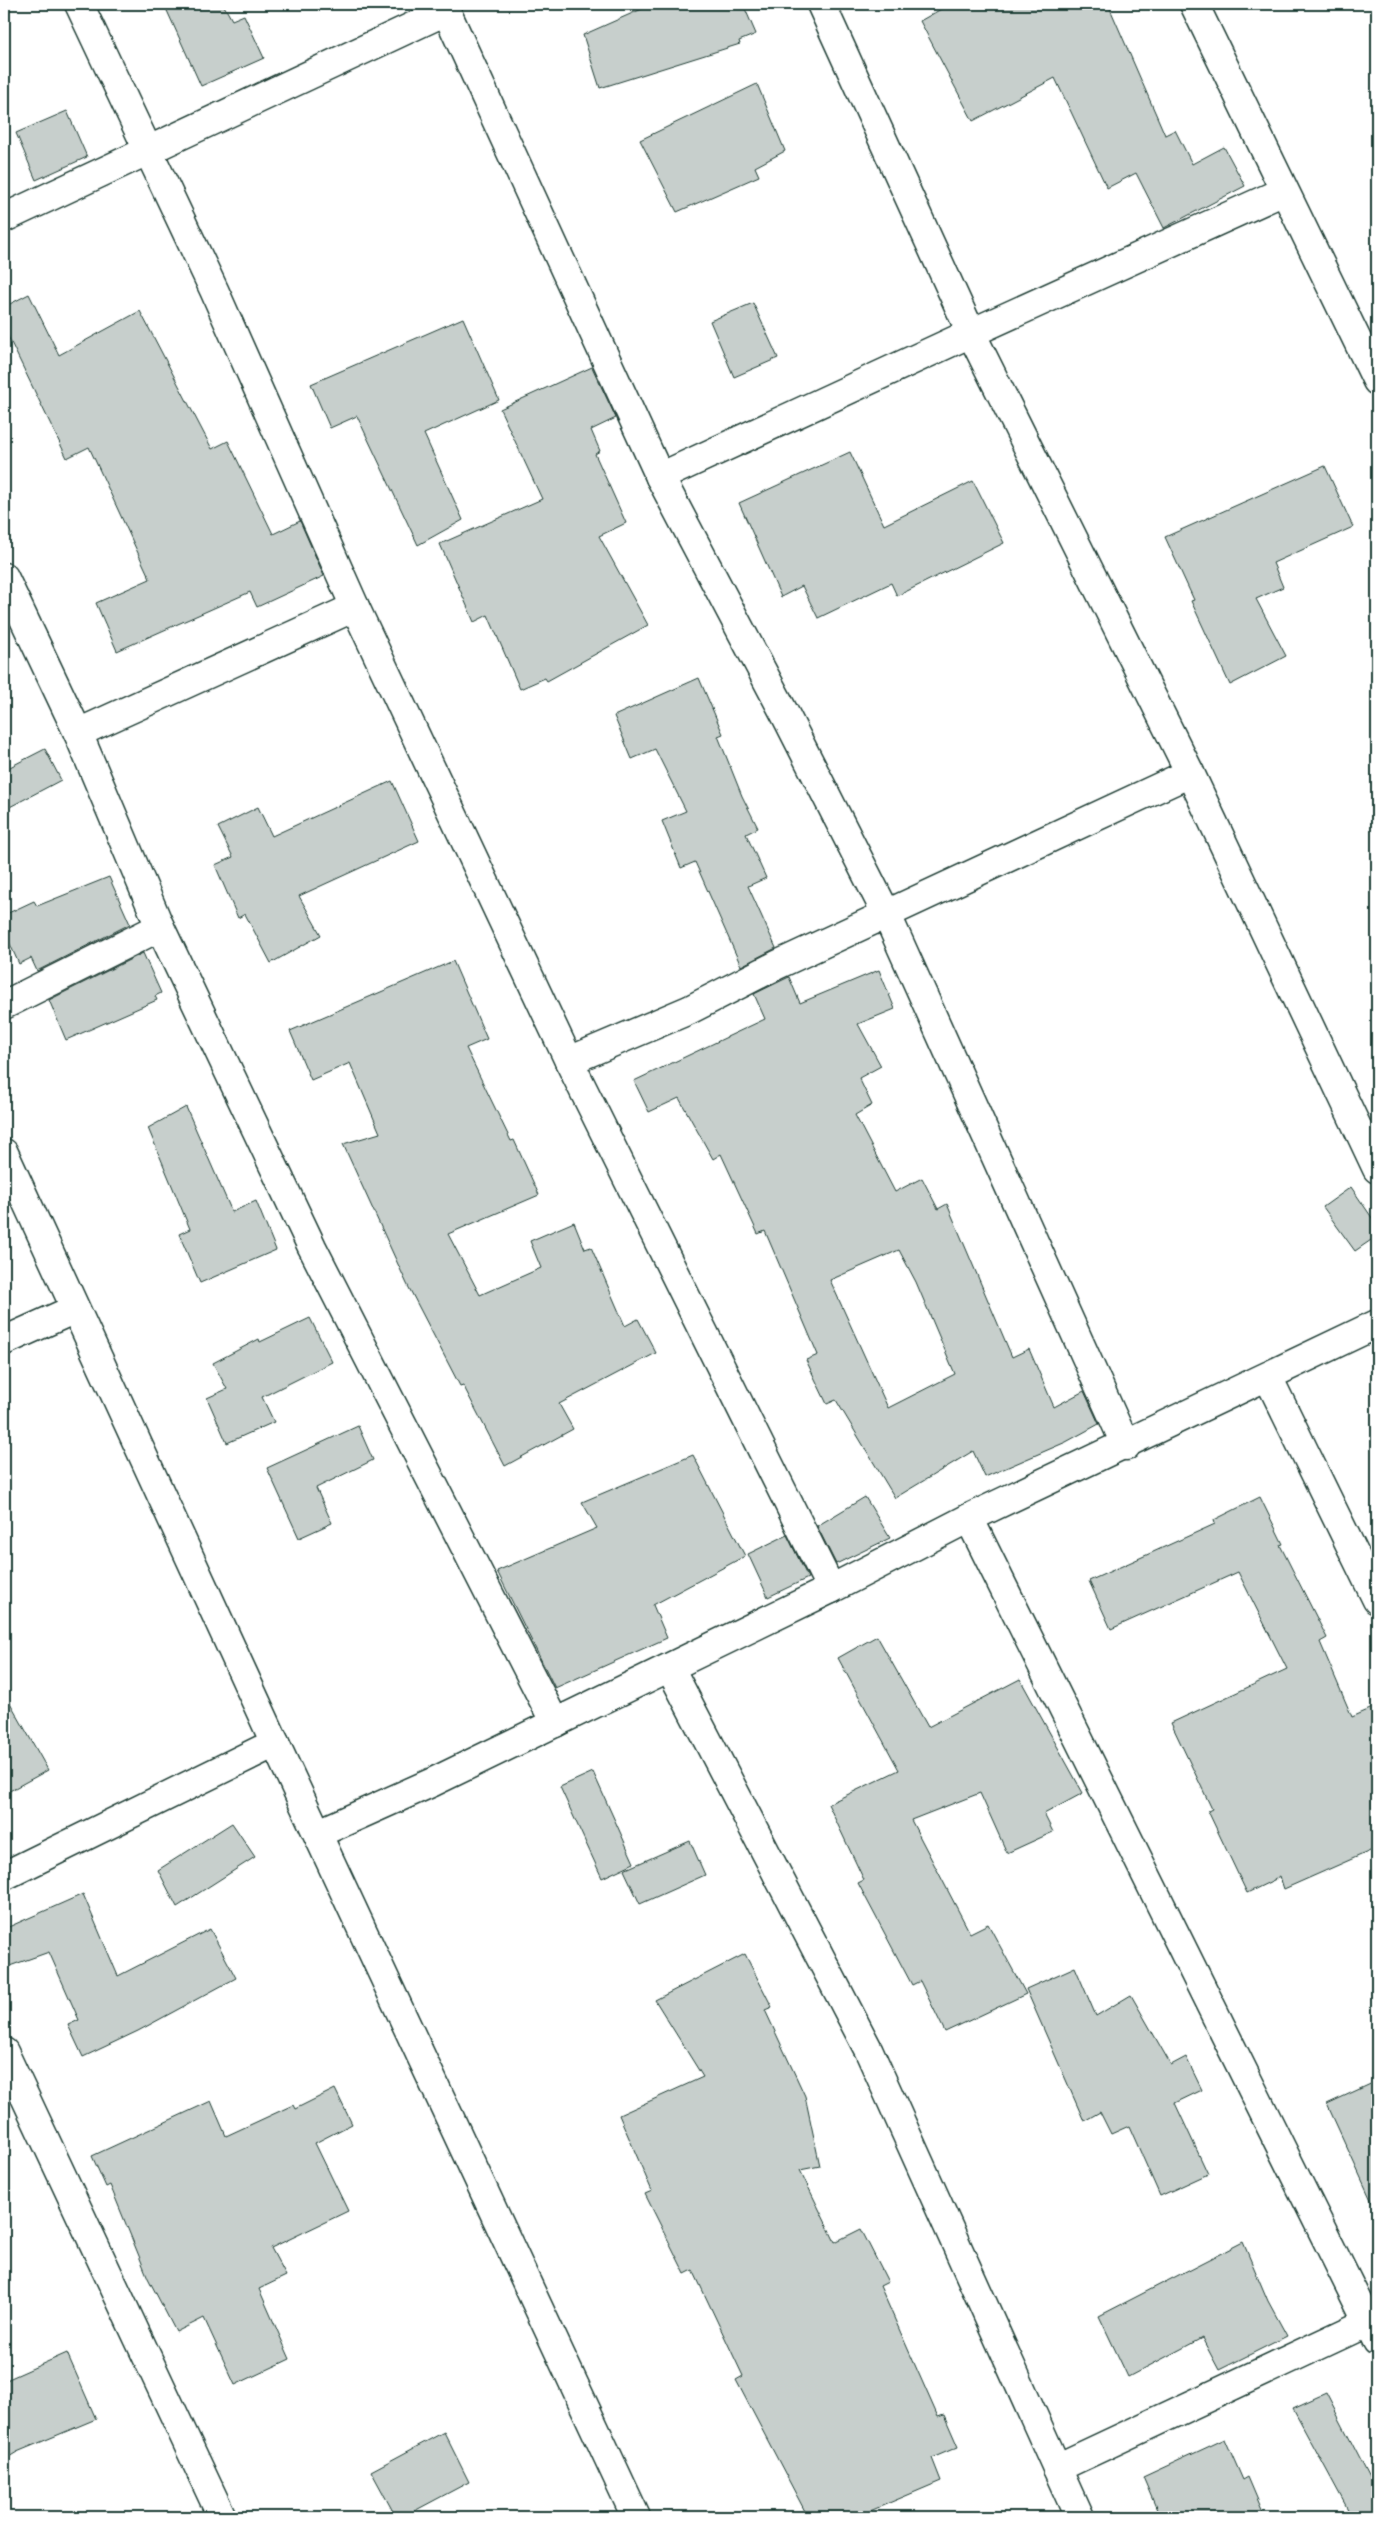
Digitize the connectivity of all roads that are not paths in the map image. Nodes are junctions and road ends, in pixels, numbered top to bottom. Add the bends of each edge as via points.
1 (79, 4) edge
2 (821, 4) edge
3 (1194, 4) edge
4 (445, 7) edge
5 (148, 150) junction
6 (1284, 191) junction
7 (4, 218) edge
8 (971, 333) junction
9 (1377, 381) edge
10 (660, 477) junction
11 (4, 577) edge
12 (355, 607) junction
13 (78, 733) junction
14 (1190, 773) junction
15 (886, 913) junction
16 (160, 927) junction
17 (4, 1005) edge
18 (569, 1061) junction
19 (4, 1153) edge
20 (1377, 1169) edge
21 (75, 1309) junction
22 (1377, 1324) edge
23 (4, 1341) edge
24 (1268, 1377) junction
25 (1126, 1446) junction
26 (969, 1518) junction
27 (831, 1589) junction
28 (1377, 1600) edge
29 (670, 1668) junction
30 (555, 1723) junction
31 (274, 1743) junction
32 (318, 1833) junction
33 (4, 1876) edge
34 (4, 2052) edge
35 (1374, 2327) edge
36 (1057, 2468) junction
37 (222, 2517) edge
38 (636, 2517) edge
39 (1079, 2517) edge

1 - 5 street
2 - 8 street
3 - 6 street
4 - 5 street
4 - 10 street
5 - 7 street
5 - 12 street
6 - 8 street
6 - 9 street
8 - 10 street
8 - 14 street
10 - 15 street via 792,726
11 - 13 street
12 - 13 street
12 - 18 street
13 - 16 street
14 - 15 street
14 - 20 street
15 - 18 street via 689,1010
15 - 25 street
16 - 17 street
16 - 30 street via 312,1247
18 - 27 street
19 - 21 street
21 - 23 street
21 - 31 street
22 - 24 street
24 - 25 street
24 - 28 street
25 - 26 street
26 - 27 street
26 - 35 street
27 - 29 street
29 - 30 street
29 - 36 street via 869,2051
30 - 32 street
31 - 32 street
31 - 33 street
32 - 38 street
34 - 37 street
35 - 36 street
36 - 39 street

